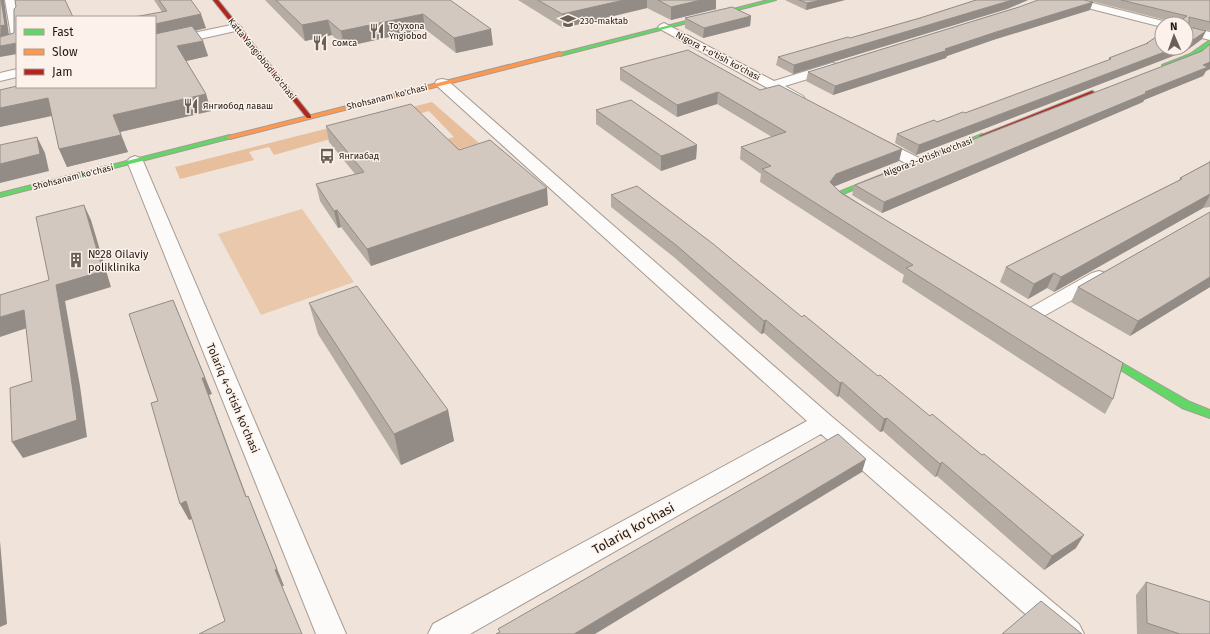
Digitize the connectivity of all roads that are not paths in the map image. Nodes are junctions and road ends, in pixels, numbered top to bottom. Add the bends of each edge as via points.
1 (10, 0) edge
2 (215, 0) edge
3 (774, 0) edge
4 (1068, 0) edge
5 (1154, 22) edge
6 (236, 28) junction
7 (664, 28) junction
8 (1194, 32) edge
9 (1210, 36) edge
10 (14, 38) edge
11 (1210, 42) edge
12 (156, 45) edge
13 (847, 62) edge
14 (1156, 69) edge
15 (16, 73) edge
16 (0, 77) edge
17 (442, 83) junction
18 (772, 86) junction
19 (1104, 89) edge
20 (806, 104) edge
21 (309, 117) junction
22 (867, 136) edge
23 (135, 161) junction
24 (914, 162) junction
25 (0, 196) edge
26 (872, 217) edge
27 (1116, 267) edge
28 (1035, 313) edge
29 (1088, 345) edge
30 (1210, 414) edge
31 (823, 422) junction
32 (331, 634) edge
33 (443, 634) edge
34 (1069, 634) edge

1 - 10 street
2 - 6 street, Katta Yangiobod ko'chasi
3 - 7 street, Shohsanam ko'chasi
4 - 5 street
6 - 12 street
6 - 21 street, Katta Yangiobod ko'chasi
7 - 17 street, Shohsanam ko'chasi
7 - 18 street, Nigora 1-o'tish ko'chasi
8 - 9 street
11 - 14 street via 1192,55
13 - 18 street, Nigora 1-o'tish ko'chasi
15 - 16 street
17 - 21 street, Shohsanam ko'chasi
17 - 31 street
18 - 20 street, Nigora 1-o'tish ko'chasi
19 - 24 street, Nigora 2-o'tish ko'chasi
21 - 23 street, Shohsanam ko'chasi
22 - 24 street
23 - 25 street, Shohsanam ko'chasi
23 - 32 street, Tolariq 4-o'tish ko'chasi
24 - 26 street, Nigora 2-o'tish ko'chasi via 838,194
27 - 28 street
29 - 30 street via 1186,405
31 - 33 street, Tolariq ko'chasi
31 - 34 street

